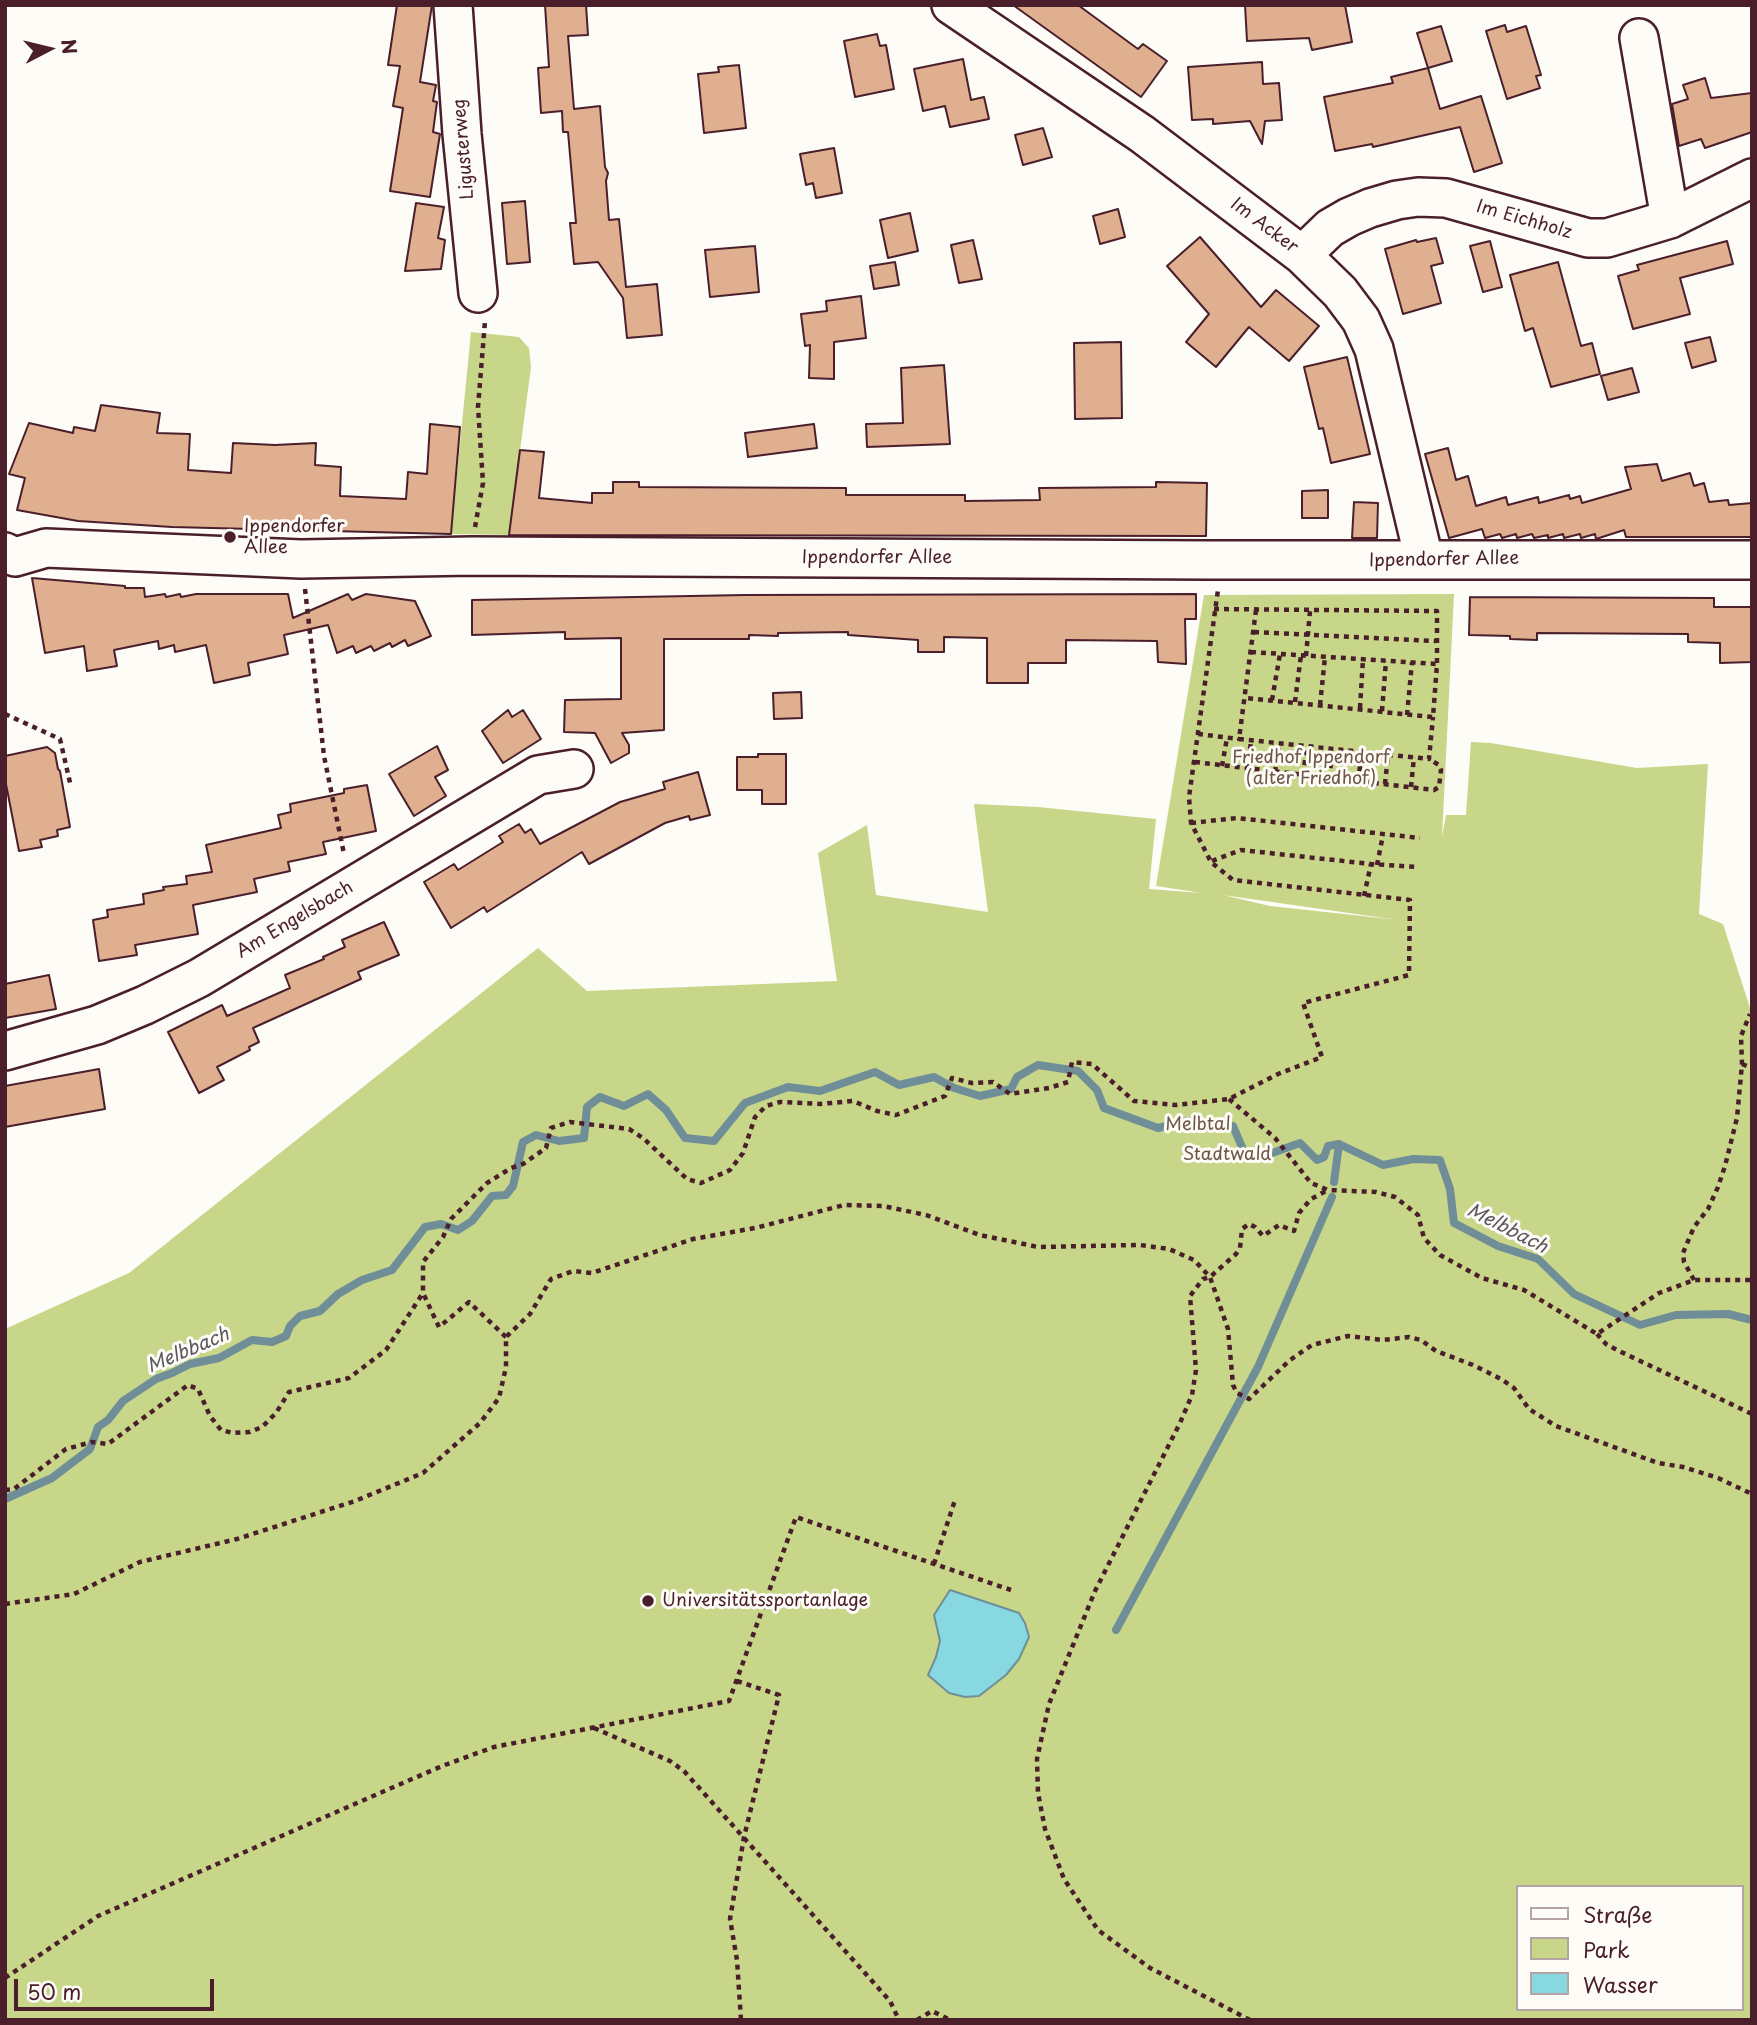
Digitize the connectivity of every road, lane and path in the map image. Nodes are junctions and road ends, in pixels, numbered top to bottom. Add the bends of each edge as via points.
1 (453, 5) edge
2 (967, 10) edge
3 (1639, 38) dead end
4 (1752, 178) edge
5 (1670, 219) junction
6 (1302, 255) junction
7 (481, 307) joint
8 (474, 534) dead end
9 (8, 559) edge
10 (1424, 559) junction
11 (1223, 560) junction
12 (1752, 561) edge
13 (304, 579) dead end
14 (1214, 609) junction
15 (1256, 610) junction
16 (1310, 611) junction
17 (1254, 632) junction
18 (1309, 635) junction
19 (1436, 641) junction
20 (1251, 652) junction
21 (1280, 654) junction
22 (1304, 655) junction
23 (1325, 657) junction
24 (1363, 659) junction
25 (1386, 661) junction
26 (1412, 662) junction
27 (1437, 664) junction
28 (1245, 698) junction
29 (1272, 700) junction
30 (1295, 702) junction
31 (1320, 705) junction
32 (1360, 708) junction
33 (1382, 711) junction
34 (5, 714) edge
35 (1407, 715) junction
36 (1433, 717) junction
37 (1198, 734) junction
38 (1227, 738) junction
39 (1239, 739) junction
40 (1251, 740) junction
41 (1279, 744) junction
42 (1307, 746) junction
43 (1333, 749) junction
44 (1362, 752) junction
45 (1388, 755) junction
46 (1414, 757) junction
47 (1429, 759) junction
48 (1195, 762) junction
49 (1222, 766) junction
50 (574, 769) dead end
51 (1248, 769) junction
52 (1275, 772) junction
53 (1303, 775) junction
54 (1329, 778) junction
55 (1358, 781) junction
56 (1385, 784) junction
57 (71, 787) dead end
58 (1411, 787) junction
59 (1191, 823) junction
60 (1383, 834) junction
61 (1420, 838) dead end
62 (1211, 862) junction
63 (1374, 865) junction
64 (1417, 867) dead end
65 (352, 885) junction
66 (1364, 896) junction
67 (1750, 1014) edge
68 (5, 1051) edge
69 (1742, 1064) junction
70 (1752, 1068) edge
71 (1229, 1099) junction
72 (1328, 1190) junction
73 (1210, 1277) junction
74 (1694, 1280) junction
75 (1752, 1280) edge
76 (423, 1293) junction
77 (1597, 1334) junction
78 (506, 1337) junction
79 (1752, 1414) edge
80 (5, 1490) edge
81 (1752, 1494) edge
82 (956, 1500) dead end
83 (934, 1564) junction
84 (1011, 1590) dead end
85 (5, 1604) edge
86 (737, 1681) junction
87 (593, 1728) junction
88 (744, 1837) junction
89 (5, 1978) edge
90 (741, 2020) edge
91 (899, 2020) edge
92 (917, 2020) edge
93 (950, 2020) edge
94 (1250, 2020) edge

1 - 7 street, Ligusterweg
2 - 6 street, Im Acker
3 - 5 street
4 - 5 street, Im Eichholz
5 - 6 street, Im Eichholz via 1607,238 1588,238 1446,198 1418,197 1349,217
6 - 10 street, Im Acker via 1354,310 1374,349
7 - 8 path via 478,407 483,484
9 - 11 street, Ippendorfer Allee via 46,548 301,559
10 - 11 street, Ippendorfer Allee
10 - 12 street, Ippendorfer Allee
11 - 14 path
13 - 65 path via 324,756
14 - 15 path
14 - 37 path
15 - 16 path
15 - 17 path
16 - 18 path
16 - 19 path via 1437,611
17 - 18 path
17 - 20 path
18 - 19 path
18 - 22 path
19 - 27 path
20 - 21 path
20 - 28 path
21 - 22 path
21 - 29 path
22 - 23 path
22 - 30 path
23 - 24 path
23 - 31 path
24 - 25 path
24 - 32 path
25 - 26 path
25 - 33 path
26 - 27 path
26 - 35 path
27 - 36 path
28 - 29 path
28 - 39 path
29 - 30 path
30 - 31 path
31 - 32 path
32 - 33 path
33 - 35 path
34 - 57 path via 61,739
35 - 36 path
36 - 47 path
37 - 38 path
37 - 48 path
38 - 39 path
38 - 49 path
39 - 40 path
40 - 41 path
40 - 51 path
41 - 42 path
41 - 52 path
42 - 43 path
42 - 53 path
43 - 44 path
43 - 54 path
44 - 45 path
44 - 55 path
45 - 46 path
45 - 56 path
46 - 47 path
46 - 58 path
47 - 58 path via 1441,769 1439,787
48 - 49 path
48 - 59 path via 1189,797
49 - 51 path
50 - 65 street, Am Engelsbach via 538,775
51 - 52 path
52 - 53 path
53 - 54 path
54 - 55 path
55 - 56 path
56 - 58 path
59 - 60 path via 1237,818
59 - 62 path
60 - 61 path
60 - 63 path
62 - 63 path via 1241,850
62 - 66 path via 1233,880
63 - 64 path
63 - 66 path
65 - 68 street, Am Engelsbach via 200,978 145,1005 72,1033
66 - 71 path via 1410,900 1409,975 1303,1003 1322,1057
67 - 69 path via 1741,1036
69 - 70 path
69 - 74 path via 1737,1118 1725,1166 1683,1253
71 - 72 path via 1275,1138 1311,1183
71 - 76 path via 1176,1105 1134,1101 1092,1063 1072,1062 1068,1082 1010,1094 993,1082 952,1078 945,1096 896,1115 853,1101 779,1102 766,1105 755,1117 743,1153 730,1170 701,1183 687,1179 629,1129 570,1122 551,1128 546,1148 487,1183 451,1219 423,1262
72 - 73 path via 1311,1199 1299,1213 1294,1231 1279,1225 1263,1236 1249,1224 1242,1229 1240,1248
72 - 77 path via 1395,1197 1418,1215 1424,1238 1440,1255 1482,1278 1524,1290
73 - 78 path via 1194,1260 1168,1249 1140,1245 1038,1247 980,1235 926,1215 883,1206 844,1205 693,1239 592,1273 573,1271 551,1279 530,1314
73 - 81 path via 1228,1329 1233,1385 1249,1399 1312,1345 1348,1336 1421,1340 1501,1379 1529,1409 1556,1426 1658,1463 1718,1478
73 - 94 path via 1190,1296 1196,1370 1192,1395 1096,1591 1049,1704 1037,1759 1038,1793 1045,1829 1064,1879 1098,1930 1150,1968
74 - 75 path
74 - 77 path via 1658,1293
76 - 78 path via 439,1327 469,1303
76 - 80 path via 386,1350 349,1378 289,1392 262,1427 241,1433 221,1430 198,1389 188,1385 108,1444 92,1442 66,1449 14,1489
77 - 79 path via 1617,1350
78 - 85 path via 499,1398 480,1423 423,1473 355,1501 237,1539 140,1562 74,1594
82 - 83 path
83 - 84 path
83 - 86 path via 796,1517
86 - 87 path via 729,1702
86 - 88 path via 779,1695
87 - 88 path via 684,1771
87 - 89 path via 494,1747 442,1766 98,1916
88 - 90 path via 730,1919
88 - 91 path via 890,2001
92 - 93 path via 932,2011

